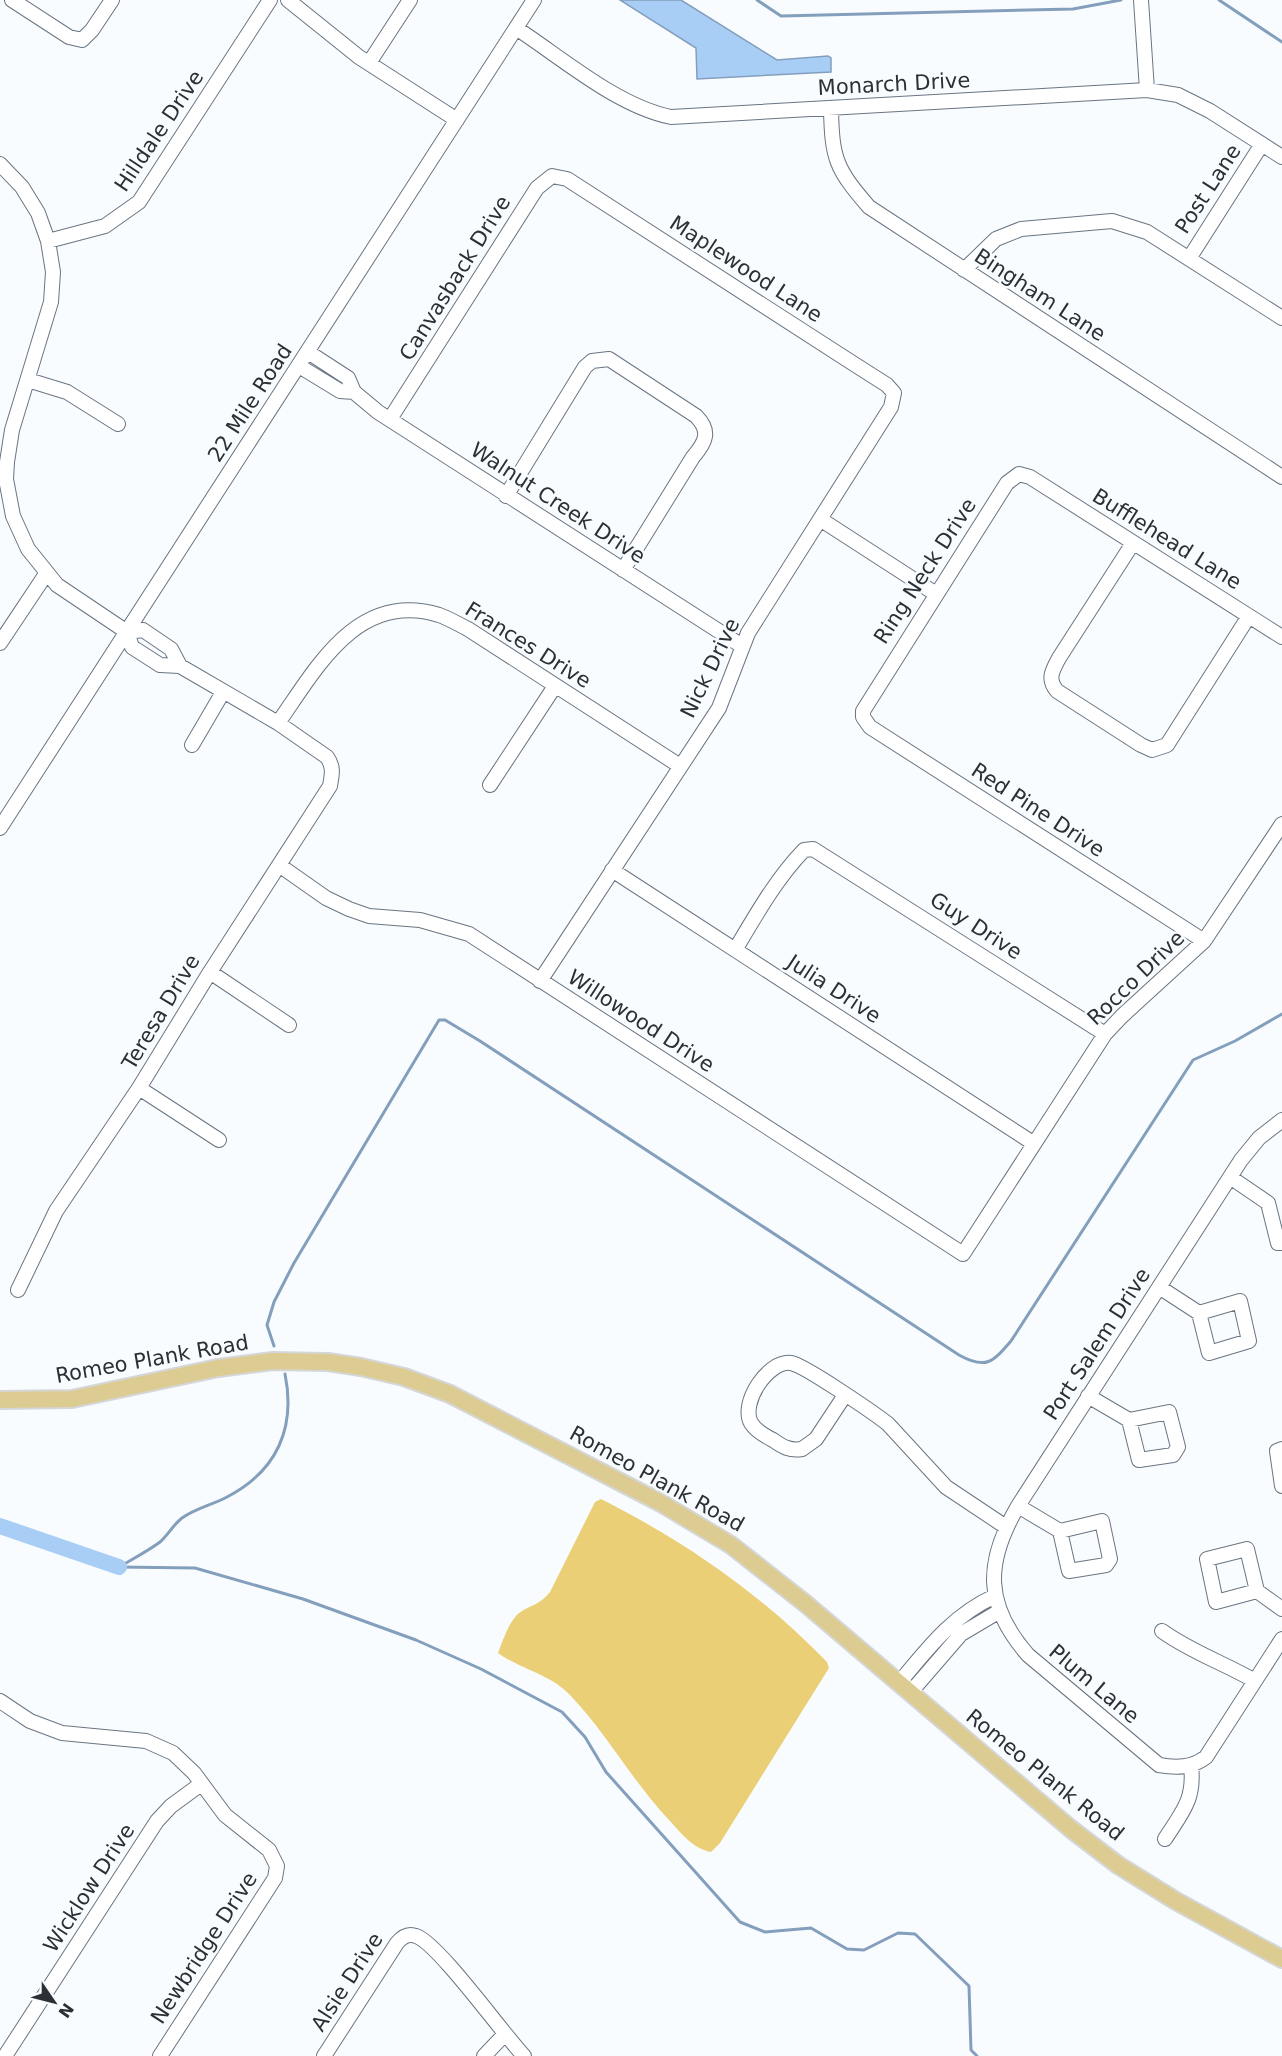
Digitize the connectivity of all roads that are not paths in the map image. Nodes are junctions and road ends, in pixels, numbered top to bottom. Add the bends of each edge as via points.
1 (12, 0) edge
2 (112, 0) edge
3 (270, 0) edge
4 (288, 0) edge
5 (410, 0) edge
6 (534, 0) edge
7 (1141, 0) edge
8 (516, 28) junction
9 (369, 63) junction
10 (1147, 90) junction
11 (831, 109) junction
12 (457, 120) junction
13 (1262, 144) junction
14 (1282, 157) edge
15 (0, 164) edge
16 (567, 179) joint
17 (48, 241) junction
18 (1190, 257) junction
19 (964, 270) junction
20 (1282, 318) edge
21 (308, 352) junction
22 (299, 366) junction
23 (28, 380) junction
24 (354, 392) junction
25 (894, 401) joint
26 (390, 419) junction
27 (118, 424) dead end
28 (1030, 477) joint
29 (1282, 477) edge
30 (3, 479) edge
31 (506, 496) junction
32 (820, 519) junction
33 (1133, 543) junction
34 (623, 570) junction
35 (46, 574) junction
36 (936, 594) junction
37 (1249, 616) junction
38 (127, 632) junction
39 (1282, 637) edge
40 (0, 643) edge
41 (742, 645) junction
42 (180, 666) junction
43 (555, 686) junction
44 (223, 692) junction
45 (865, 705) joint
46 (278, 723) junction
47 (192, 745) dead end
48 (680, 766) junction
49 (490, 784) dead end
50 (1282, 824) edge
51 (0, 828) edge
52 (279, 865) junction
53 (612, 870) junction
54 (1204, 941) junction
55 (735, 950) junction
56 (210, 972) junction
57 (540, 981) junction
58 (289, 1025) dead end
59 (1105, 1034) junction
60 (139, 1088) junction
61 (1282, 1120) edge
62 (219, 1140) dead end
63 (1033, 1143) junction
64 (1230, 1178) junction
65 (1275, 1201) edge
66 (1282, 1243) edge
67 (963, 1254) joint
68 (1159, 1287) junction
69 (18, 1290) dead end
70 (1199, 1313) dead end
71 (845, 1395) junction
72 (1088, 1396) junction
73 (0, 1400) edge
74 (1129, 1420) dead end
75 (1282, 1449) edge
76 (1282, 1486) edge
77 (1018, 1506) junction
78 (1006, 1527) junction
79 (1060, 1531) dead end
80 (1257, 1592) junction
81 (995, 1596) junction
82 (1282, 1609) edge
83 (998, 1612) junction
84 (1162, 1631) dead end
85 (1282, 1639) edge
86 (1255, 1681) junction
87 (904, 1688) junction
88 (0, 1701) edge
89 (1185, 1766) junction
90 (201, 1784) junction
91 (1165, 1839) dead end
92 (1282, 1959) edge
93 (505, 2034) junction
94 (5, 2056) edge
95 (160, 2056) edge
96 (324, 2056) edge
97 (484, 2056) edge
98 (524, 2056) edge

1 - 2 street via 69,37 82,40
3 - 17 street, Hilldale Drive via 139,202 105,226
4 - 9 street
5 - 9 street
6 - 8 street, 22 Mile Road
7 - 10 street
8 - 11 street, Monarch Drive via 619,96 651,112 680,116
8 - 12 street, 22 Mile Road
9 - 12 street
10 - 11 street, Monarch Drive
10 - 13 street, Monarch Drive via 1178,95
11 - 19 street, Bingham Lane via 832,149 847,181 869,207
12 - 21 street, 22 Mile Road
13 - 14 street, Monarch Drive
13 - 18 street, Post Lane
15 - 17 street via 30,199
16 - 25 street, Maplewood Lane via 887,385
16 - 26 street, Canvasback Drive via 552,176 537,188
17 - 23 street via 53,272 51,302
18 - 19 street via 1147,232 1112,221 1021,229 996,239
18 - 20 street
19 - 29 street, Bingham Lane
21 - 22 street, 22 Mile Road
21 - 24 street, Walnut Creek Drive via 348,378
22 - 24 street, Walnut Creek Drive via 340,391
22 - 38 street, 22 Mile Road
23 - 27 street via 67,393
23 - 30 street via 12,430
24 - 26 street, Walnut Creek Drive
25 - 32 street, Nick Drive
26 - 31 street, Walnut Creek Drive
28 - 33 street, Bufflehead Lane
28 - 36 street, Ring Neck Drive via 1018,474 1007,483
30 - 35 street via 19,533
31 - 34 street, Walnut Creek Drive
31 - 34 street via 592,361 609,359 696,416 705,425 707,435
32 - 36 street
32 - 41 street, Nick Drive
33 - 37 street, Bufflehead Lane
33 - 37 street via 1050,676 1057,691 1147,748 1159,750 1172,740
34 - 41 street, Walnut Creek Drive
35 - 38 street
35 - 40 street
36 - 45 street, Ring Neck Drive
37 - 39 street, Bufflehead Lane
38 - 42 street via 142,630 152,636 171,649
38 - 42 street via 132,647 160,665
38 - 51 street, 22 Mile Road
41 - 48 street, Nick Drive via 719,708
42 - 44 street
43 - 46 street, Frances Drive via 493,644 448,620 413,611 397,613 364,622 344,635 328,651
43 - 48 street, Frances Drive
43 - 49 street
44 - 46 street
44 - 47 street
45 - 54 street, Red Pine Drive via 863,717 870,727
46 - 52 street, Teresa Drive via 332,764 330,786
48 - 53 street, Nick Drive
50 - 54 street, Rocco Drive
52 - 56 street, Teresa Drive
52 - 57 street, Willowood Drive via 327,898 359,913 420,920 469,934
53 - 55 street, Julia Drive
53 - 57 street, Nick Drive
54 - 59 street, Rocco Drive
55 - 59 street, Guy Drive via 770,893 804,850 824,854
55 - 63 street, Julia Drive
56 - 58 street
56 - 60 street, Teresa Drive
57 - 67 street, Willowood Drive
59 - 63 street, Rocco Drive
60 - 62 street
60 - 69 street, Teresa Drive via 56,1211
61 - 64 street, Port Salem Drive via 1258,1138
63 - 67 street, Rocco Drive
64 - 65 street
64 - 68 street, Port Salem Drive
65 - 66 street via 1278,1244
68 - 70 street
68 - 72 street, Port Salem Drive
71 - 71 street via 796,1364 787,1363 773,1368 753,1396 749,1417 759,1432 785,1448 802,1449 811,1444
71 - 78 street via 888,1424 946,1487
72 - 74 street
72 - 77 street, Port Salem Drive
73 - 87 main road, Romeo Plank Road via 82,1398 218,1368 273,1361 328,1362 404,1377 481,1409 703,1527 755,1563
75 - 76 street via 1277,1451
77 - 78 street, Port Salem Drive
77 - 79 street
78 - 81 street, Port Salem Drive via 995,1564
80 - 80 street via 1247,1549 1207,1559 1216,1602
80 - 82 street
81 - 83 street, Port Salem Drive
81 - 87 street via 948,1625
83 - 87 street via 962,1634
83 - 89 street, Plum Lane via 1010,1636 1028,1655 1153,1761 1159,1765
84 - 86 street via 1183,1646 1219,1660
85 - 86 street
86 - 89 street via 1210,1753
87 - 92 main road, Romeo Plank Road via 1118,1864
88 - 90 street via 30,1721 62,1733 155,1744 180,1759
89 - 91 street via 1192,1794
90 - 94 street, Wicklow Drive via 157,1821
90 - 95 street, Newbridge Drive via 225,1815 270,1850 275,1860 275,1878
93 - 96 street, Alsie Drive via 433,1949 421,1938 408,1935 396,1943
93 - 97 street
93 - 98 street

